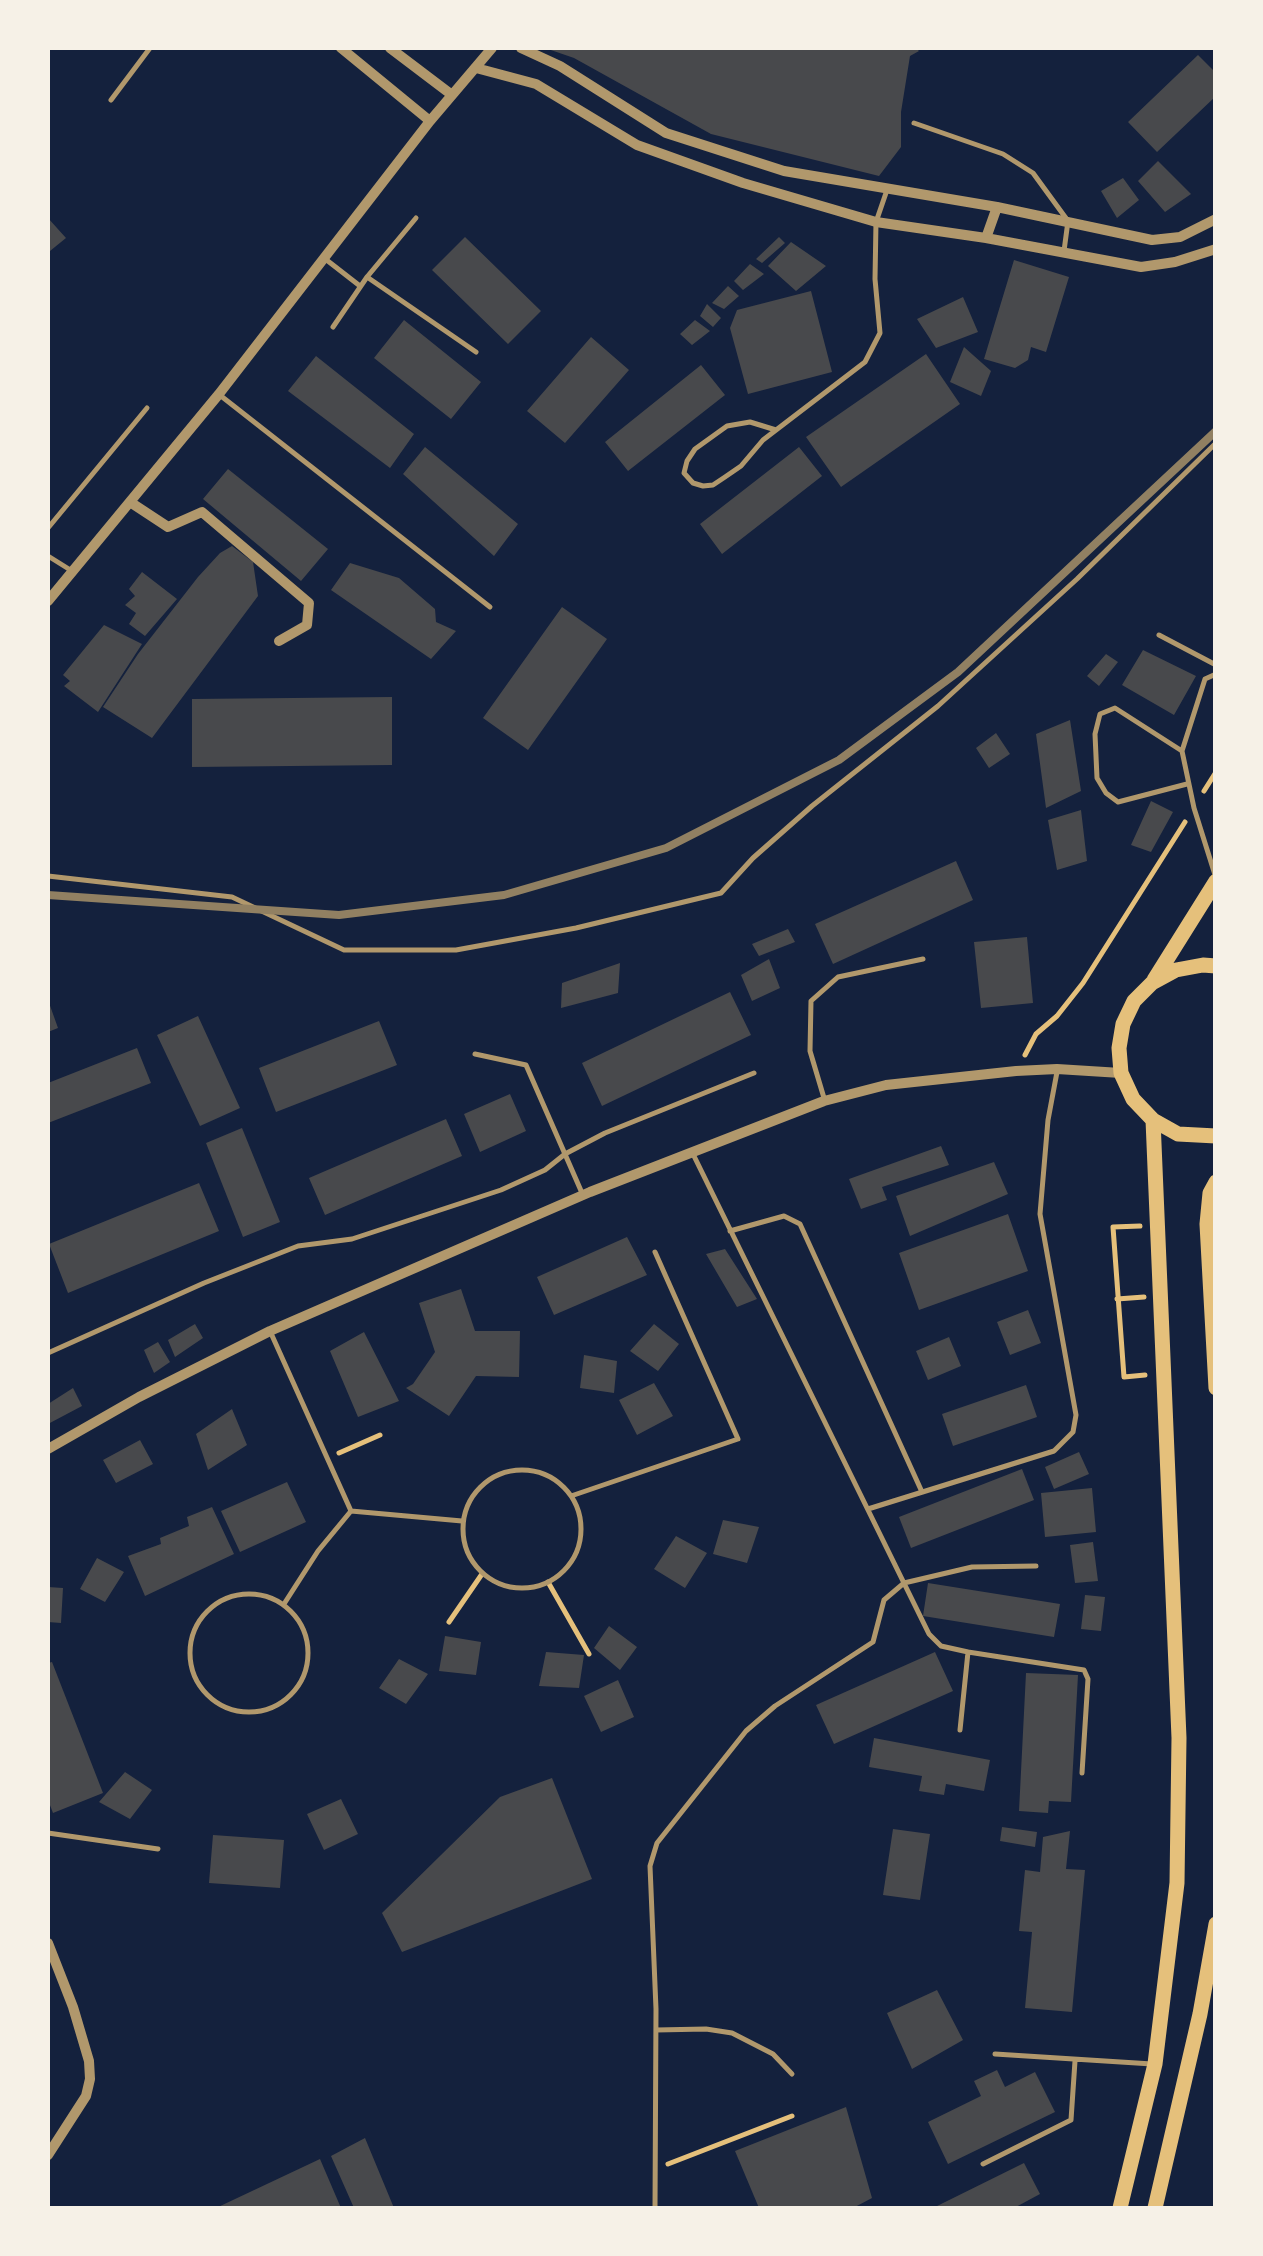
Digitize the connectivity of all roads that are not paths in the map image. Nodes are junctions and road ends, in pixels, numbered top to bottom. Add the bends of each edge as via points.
1 (150, 48) edge
2 (341, 48) edge
3 (390, 48) edge
4 (492, 48) edge
5 (522, 48) edge
6 (476, 68) junction
7 (452, 95) junction
8 (111, 100) dead end
9 (430, 121) junction
10 (914, 123) dead end
11 (887, 190) junction
12 (996, 206) junction
13 (416, 218) dead end
14 (1216, 220) edge
15 (1068, 221) junction
16 (876, 222) junction
17 (986, 238) junction
18 (1216, 248) edge
19 (1064, 251) junction
20 (324, 258) junction
21 (367, 276) junction
22 (360, 286) junction
23 (333, 328) dead end
24 (476, 352) dead end
25 (219, 394) junction
26 (147, 408) dead end
27 (776, 430) junction
28 (1216, 443) edge
29 (130, 502) junction
30 (48, 528) edge
31 (48, 556) edge
32 (72, 571) junction
33 (48, 601) edge
34 (490, 608) dead end
35 (1160, 635) dead end
36 (279, 641) dead end
37 (1216, 666) edge
38 (1216, 674) edge
39 (1182, 751) junction
40 (1188, 784) junction
41 (48, 876) edge
42 (1216, 880) edge
43 (923, 958) dead end
44 (1216, 966) edge
45 (1152, 984) junction
46 (475, 1054) dead end
47 (1058, 1069) junction
48 (754, 1073) dead end
49 (1121, 1073) junction
50 (824, 1101) junction
51 (1153, 1120) junction
52 (1216, 1136) edge
53 (691, 1152) junction
54 (564, 1154) junction
55 (1216, 1182) edge
56 (583, 1196) junction
57 (730, 1231) junction
58 (654, 1252) dead end
59 (270, 1332) junction
60 (48, 1354) edge
61 (1216, 1388) edge
62 (48, 1449) edge
63 (922, 1492) junction
64 (571, 1496) junction
65 (868, 1509) junction
66 (350, 1511) junction
67 (462, 1521) junction
68 (1036, 1566) dead end
69 (904, 1583) junction
70 (284, 1604) junction
71 (968, 1652) junction
72 (960, 1730) dead end
73 (1082, 1774) dead end
74 (48, 1834) edge
75 (158, 1850) dead end
76 (1216, 1924) edge
77 (48, 1943) edge
78 (656, 2030) junction
79 (995, 2054) dead end
80 (1075, 2060) junction
81 (1154, 2064) junction
82 (792, 2074) dead end
83 (48, 2155) edge
84 (983, 2164) dead end
85 (655, 2208) edge
86 (1120, 2208) edge
87 (1155, 2208) edge

1 - 8 lane
2 - 9 street
3 - 7 street
4 - 6 street
5 - 11 street via 666,133 784,171
6 - 7 street
6 - 16 street via 536,84 637,145
7 - 9 street
9 - 20 street
10 - 15 lane via 1033,172
11 - 12 street
11 - 16 lane
12 - 15 street
12 - 17 street
13 - 21 lane
14 - 15 street via 1180,237 1152,240
15 - 19 lane
16 - 17 street
16 - 27 lane via 880,334 864,362
17 - 19 street
18 - 19 street via 1141,266
20 - 22 lane
20 - 25 street
21 - 22 lane
21 - 24 lane
22 - 23 lane
25 - 29 street
25 - 34 lane
26 - 30 lane
27 - 27 lane via 750,422 728,426 695,450 684,473 693,483 713,485
28 - 41 lane via 938,706 812,806 721,893 456,950 344,950 232,897
29 - 32 street
29 - 36 street via 168,528 202,512 309,603 307,624
31 - 32 lane
32 - 33 street
35 - 37 lane
38 - 39 lane via 1206,678
39 - 40 lane
39 - 40 lane via 1115,708 1100,714 1097,778 1106,793 1118,802
40 - 42 lane
42 - 45 main road
43 - 50 lane via 838,977 811,1001 810,1051
44 - 45 main road via 1176,970
45 - 49 main road via 1123,1024
46 - 54 lane via 526,1065
47 - 49 street
47 - 50 street via 886,1085
47 - 63 lane via 1040,1214 1076,1415 1073,1432 1054,1451
48 - 54 lane
49 - 51 main road
50 - 53 street
51 - 52 main road via 1178,1134
51 - 81 main road via 1178,1738 1177,1883
53 - 56 street
53 - 57 lane
54 - 56 lane
54 - 60 lane via 501,1190 352,1239 298,1246
55 - 61 main road via 1207,1224
56 - 59 street
57 - 63 lane via 784,1216 800,1224
57 - 65 lane
58 - 64 lane via 738,1439
59 - 62 street
59 - 66 lane
63 - 65 lane
64 - 67 lane via 554,1478 516,1470 480,1486
64 - 67 lane via 582,1527 570,1564 548,1582 518,1589 482,1574 470,1559
65 - 69 lane
66 - 67 lane
66 - 70 lane
68 - 69 lane via 972,1568
69 - 71 lane via 933,1640
69 - 78 lane via 884,1600 873,1642 746,1731 657,1843 650,1866
70 - 70 lane via 307,1636 310,1656 300,1683 262,1712 223,1708 207,1696 190,1661 198,1623 228,1598 266,1596
71 - 72 lane
71 - 73 lane via 1084,1670
74 - 75 lane
76 - 87 main road
77 - 83 street via 90,2078 86,2096
78 - 82 lane via 732,2033 773,2054
78 - 85 lane
79 - 80 lane
80 - 81 lane
80 - 84 lane via 1071,2120
81 - 86 main road

